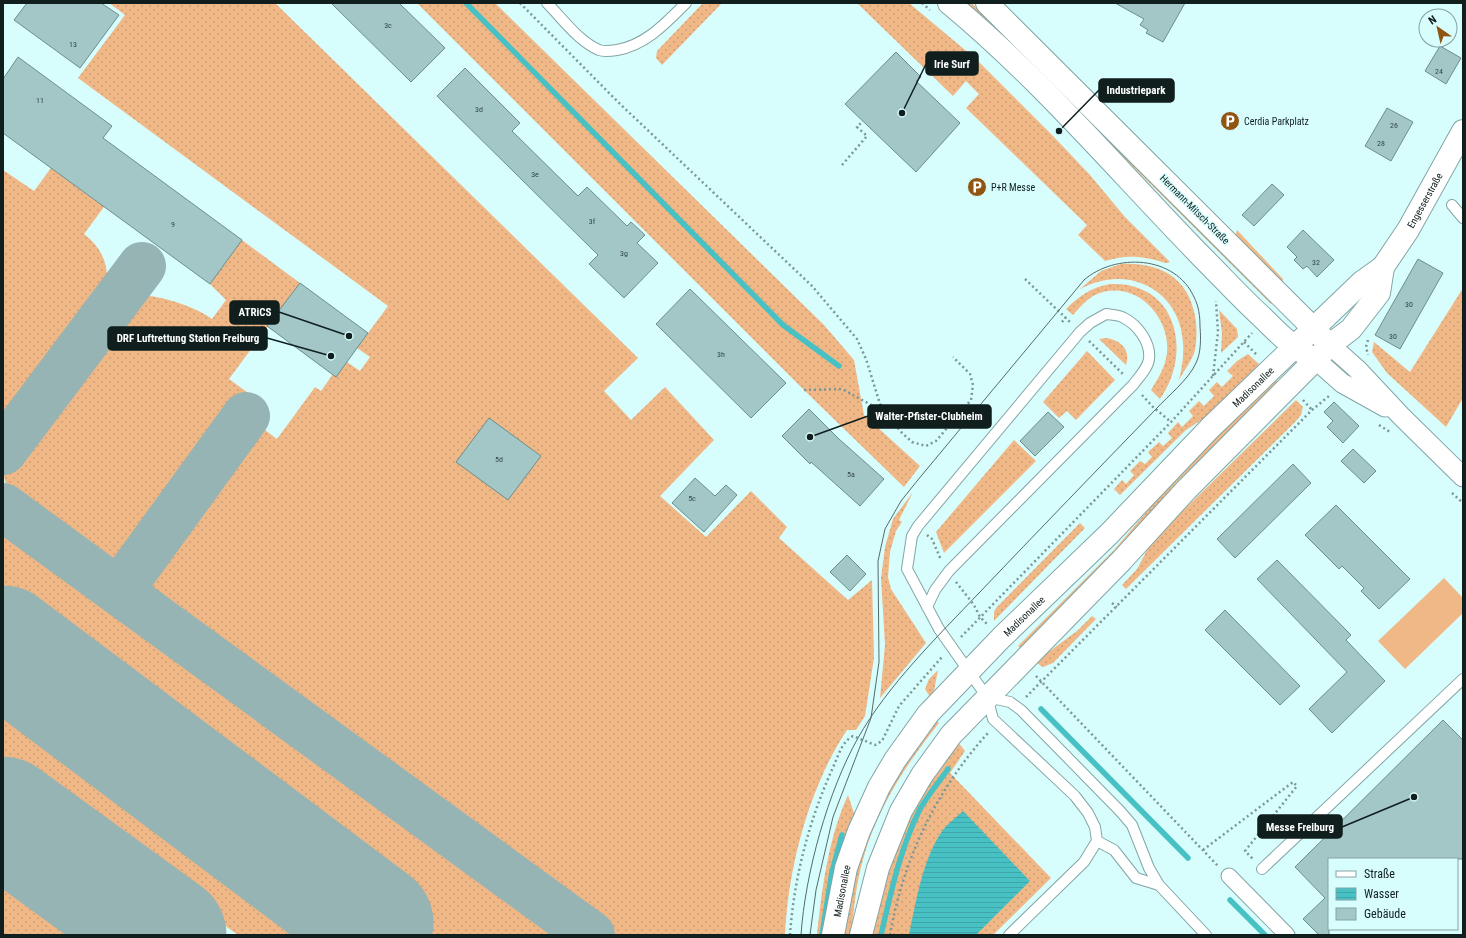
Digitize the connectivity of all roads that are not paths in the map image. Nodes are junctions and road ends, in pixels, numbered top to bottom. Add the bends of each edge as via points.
1 (547, 3) edge
2 (686, 3) edge
3 (949, 3) edge
4 (987, 3) edge
5 (1463, 131) edge
6 (1452, 205) dead end
7 (1463, 218) edge
8 (1383, 267) junction
9 (1314, 328) junction
10 (1294, 348) junction
11 (1322, 352) junction
12 (1463, 477) edge
13 (928, 607) junction
14 (969, 672) junction
15 (1463, 679) edge
16 (987, 697) junction
17 (1098, 841) junction
18 (1262, 869) road end
19 (1229, 876) dead end
20 (1159, 885) junction
21 (833, 935) edge
22 (861, 935) edge
23 (1008, 935) edge
24 (1206, 935) edge
25 (1287, 935) edge

1 - 2 lane via 586,43 600,51 632,47 648,38
3 - 10 main road via 1004,50 1154,208
4 - 9 main road, Hermann-Mitsch-Straße
5 - 8 main road, Engesserstraße via 1408,230
6 - 7 lane
8 - 9 main road, Engesserstraße via 1362,282
8 - 11 main road, Engesserstraße via 1379,293 1351,329
9 - 10 main road, Madisonallee
9 - 11 main road, Hermann-Mitsch-Straße
10 - 11 main road
10 - 14 main road, Madisonallee via 1210,428
11 - 12 street, Hermann-Mitsch-Straße via 1342,383 1402,416
11 - 16 main road
13 - 13 lane via 935,590 949,571 1134,385 1146,368 1149,358 1147,342 1138,329 1124,318 1106,314 1080,332 918,526 912,536 907,569
13 - 14 lane
14 - 16 lane
14 - 21 main road, Madisonallee via 937,703 915,731 880,787 859,831 846,868
15 - 18 lane
16 - 17 lane via 993,719 1075,796 1095,826
16 - 20 lane via 1010,702 1021,710 1120,811 1132,825 1149,868
16 - 22 main road via 940,750 901,811 878,868
17 - 20 lane via 1114,850 1136,878
17 - 23 lane via 1084,862
19 - 25 street
20 - 24 lane

